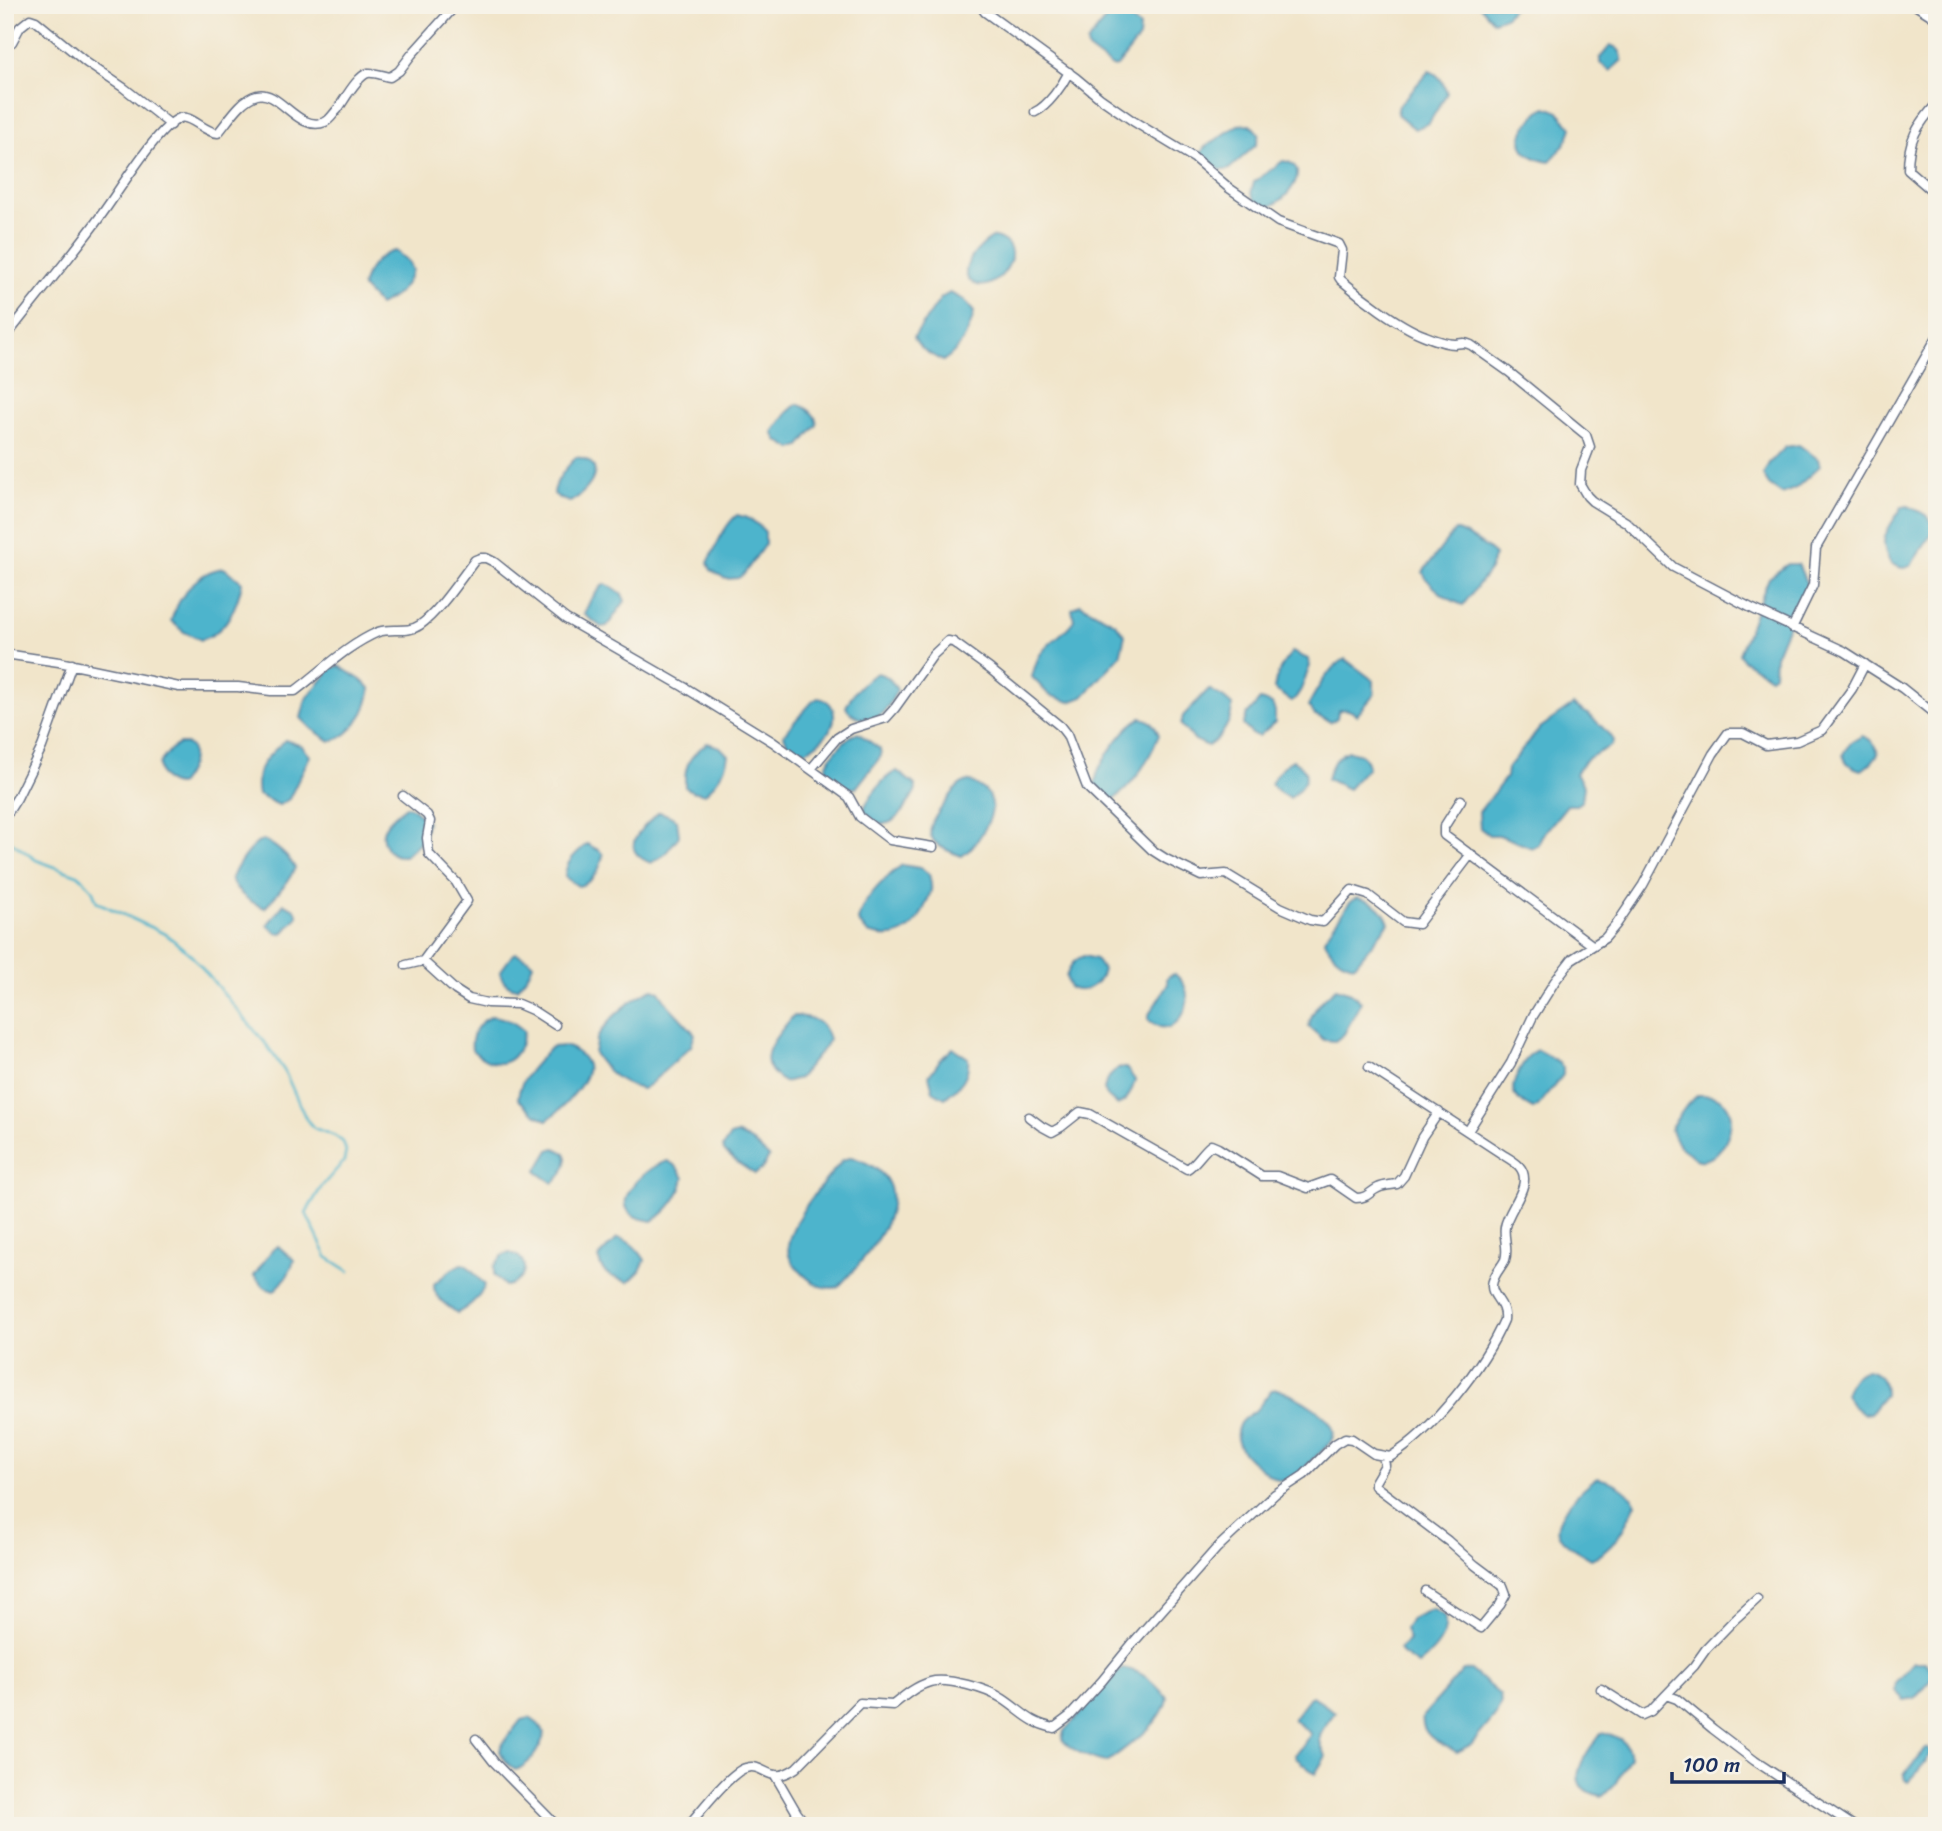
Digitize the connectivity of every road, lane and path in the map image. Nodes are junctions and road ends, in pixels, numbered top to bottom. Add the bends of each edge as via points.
1 (456, 5) edge
2 (980, 5) edge
3 (1915, 5) edge
4 (1937, 19) edge
5 (12, 42) dead end
6 (1069, 72) junction
7 (1937, 103) edge
8 (1035, 112) dead end
9 (171, 125) junction
10 (1937, 195) edge
11 (1937, 337) edge
12 (5, 338) edge
13 (1792, 628) junction
14 (5, 654) edge
15 (72, 664) junction
16 (1865, 664) junction
17 (1937, 718) edge
18 (811, 769) junction
19 (403, 796) dead end
20 (1461, 800) dead end
21 (5, 817) edge
22 (933, 847) dead end
23 (1471, 854) junction
24 (1592, 945) junction
25 (423, 961) junction
26 (407, 965) dead end
27 (555, 1025) dead end
28 (1369, 1067) dead end
29 (1439, 1112) junction
30 (1029, 1117) dead end
31 (1468, 1131) junction
32 (1383, 1456) junction
33 (1425, 1591) dead end
34 (1756, 1599) dead end
35 (1601, 1689) dead end
36 (1667, 1695) junction
37 (476, 1739) dead end
38 (775, 1775) junction
39 (557, 1826) edge
40 (688, 1826) edge
41 (807, 1826) edge
42 (1854, 1826) edge

1 - 9 street via 399,71 390,77 368,73 359,78 325,122 305,121 266,94 242,105 218,132 211,133 187,117
2 - 6 street
3 - 4 street
5 - 9 street via 20,27 30,19 36,21
6 - 8 street
6 - 13 street via 1278,222 1339,244 1341,280 1389,315 1420,334 1471,345 1510,372 1587,435 1590,447 1580,484 1587,496 1626,522 1673,567
7 - 10 street via 1919,124 1908,161 1908,170
9 - 12 street via 136,164
11 - 13 street via 1816,548 1813,584
13 - 16 street
14 - 15 street
15 - 18 street via 179,687 295,691 328,663 377,633 419,626 475,560 486,558 566,619 684,687
15 - 21 street via 42,747
16 - 17 street
16 - 24 street via 1822,730 1797,741 1766,745 1743,733 1728,733 1643,885 1605,938
18 - 22 street via 849,797 860,817 890,840
18 - 23 street via 836,738 886,718 948,641 990,668 1060,726 1087,787 1152,850 1201,876 1226,874 1311,920 1323,922 1352,890 1368,895 1403,922 1418,923
19 - 25 street via 427,815 429,854 467,901
20 - 23 street via 1444,835
23 - 24 street
24 - 31 street via 1573,958 1555,981
25 - 26 street
25 - 27 street via 469,999 518,1004
28 - 29 street
29 - 30 street via 1397,1184 1376,1188 1360,1199 1330,1180 1308,1188 1277,1176 1262,1177 1211,1145 1187,1169 1090,1114 1080,1112 1052,1132
29 - 31 street
31 - 32 street via 1520,1167 1524,1177 1504,1229 1505,1259 1492,1288 1505,1312 1504,1320 1479,1365 1443,1412 1400,1451
32 - 33 street via 1385,1465 1375,1486 1503,1586 1506,1594 1481,1628
32 - 38 street via 1352,1439 1335,1444 1216,1549 1102,1681 1054,1728 1038,1724 988,1691 932,1681 893,1705 860,1703 796,1768
34 - 36 street
35 - 36 street via 1642,1715
36 - 42 street via 1755,1761
37 - 39 street
38 - 40 street via 748,1766 740,1770
38 - 41 street

